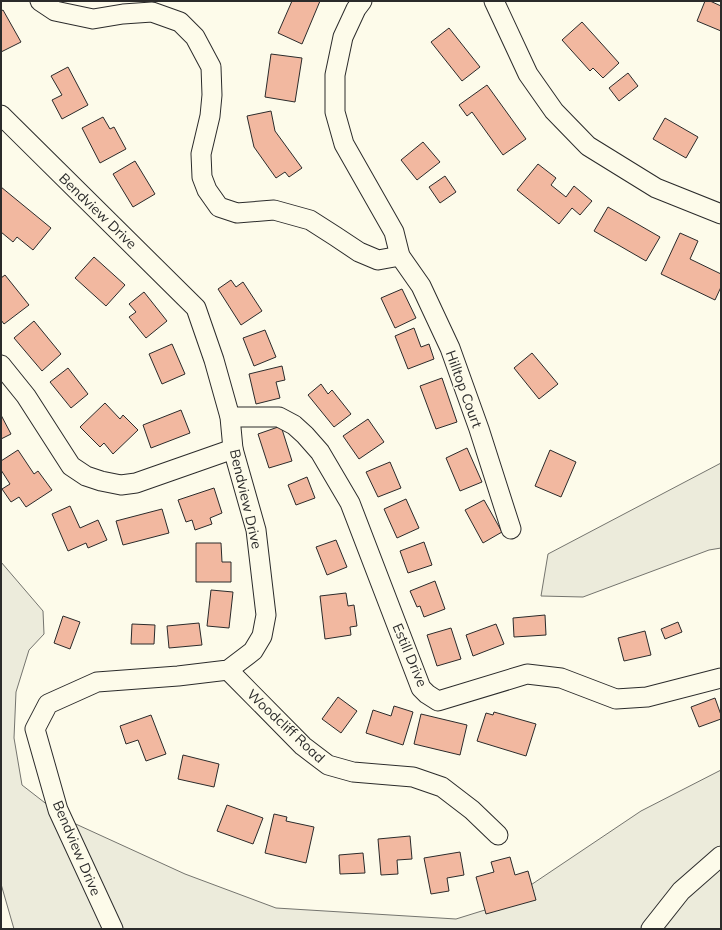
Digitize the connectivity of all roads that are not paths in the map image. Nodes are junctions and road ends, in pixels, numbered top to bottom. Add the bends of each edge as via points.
1 (40, 1) edge
2 (362, 1) edge
3 (494, 1) edge
4 (1, 115) edge
5 (721, 214) edge
6 (400, 256) junction
7 (1, 365) edge
8 (230, 417) junction
9 (233, 449) junction
10 (511, 529) dead end
11 (228, 670) junction
12 (721, 678) edge
13 (498, 835) dead end
14 (721, 856) edge
15 (113, 929) edge
16 (651, 929) edge

1 - 6 street via 55,11 93,19 152,12 180,22 195,37 211,67 212,95 201,154 202,177 207,190 219,207 237,213 274,210 310,220 359,252 378,260
2 - 6 street via 343,37 335,75 335,112 344,144 394,232
3 - 5 street via 528,74 554,111 588,146 656,188
4 - 8 street, Bendview Drive via 196,308
6 - 10 street, Hilltop Court via 421,286 450,348
7 - 9 street via 26,396 71,466 86,476 121,485 136,483
8 - 9 street, Bendview Drive
8 - 12 street, Estill Drive via 279,417 294,425 320,452 350,503 422,688 438,701 527,674 561,678 616,699 647,697
9 - 11 street, Bendview Drive via 256,530 266,615 262,636 253,651
11 - 13 street, Woodcliff Road via 303,746 328,765 353,772 413,777 442,787 472,810
11 - 15 street, Bendview Drive via 97,682 48,704 36,729 58,810
14 - 16 street via 681,891

